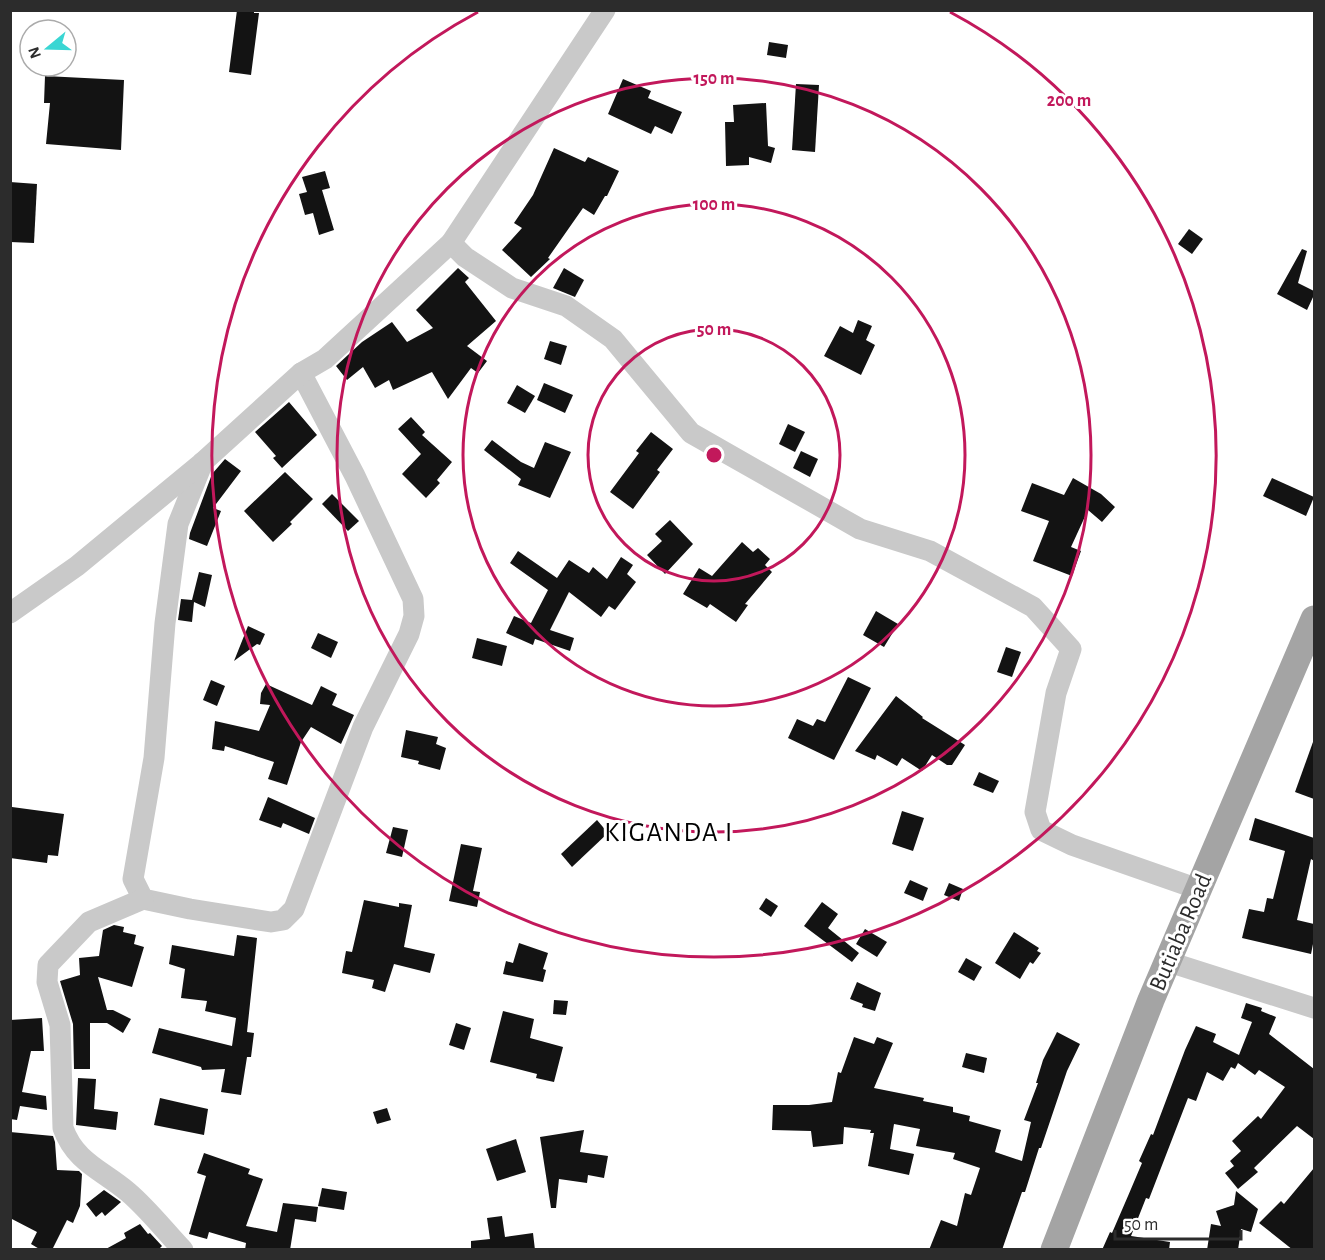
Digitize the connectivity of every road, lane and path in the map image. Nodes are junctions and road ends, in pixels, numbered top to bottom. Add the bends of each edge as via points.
1 (605, 10) edge
2 (451, 243) junction
3 (301, 373) junction
4 (203, 462) junction
5 (10, 613) edge
6 (1314, 619) edge
7 (1198, 890) junction
8 (143, 899) junction
9 (1169, 962) junction
10 (1314, 1008) edge
11 (183, 1250) edge
12 (1054, 1250) edge

1 - 2 street
2 - 3 street via 325,359
2 - 7 street via 512,288 566,306 613,339 691,433 860,529 930,551 1033,607 1071,650 1056,693 1035,812 1041,830 1071,845
3 - 4 street
3 - 8 street via 355,476 412,599 414,616 409,634 363,727 294,909 283,920 272,922
4 - 5 street via 77,566
4 - 8 street via 178,524 154,758 133,879
6 - 7 main road, Butiaba Road
7 - 9 main road, Butiaba Road
8 - 11 street via 89,922 48,965 47,982 60,1025 63,1128 77,1155 129,1193
9 - 10 street
9 - 12 main road, Butiaba Road

